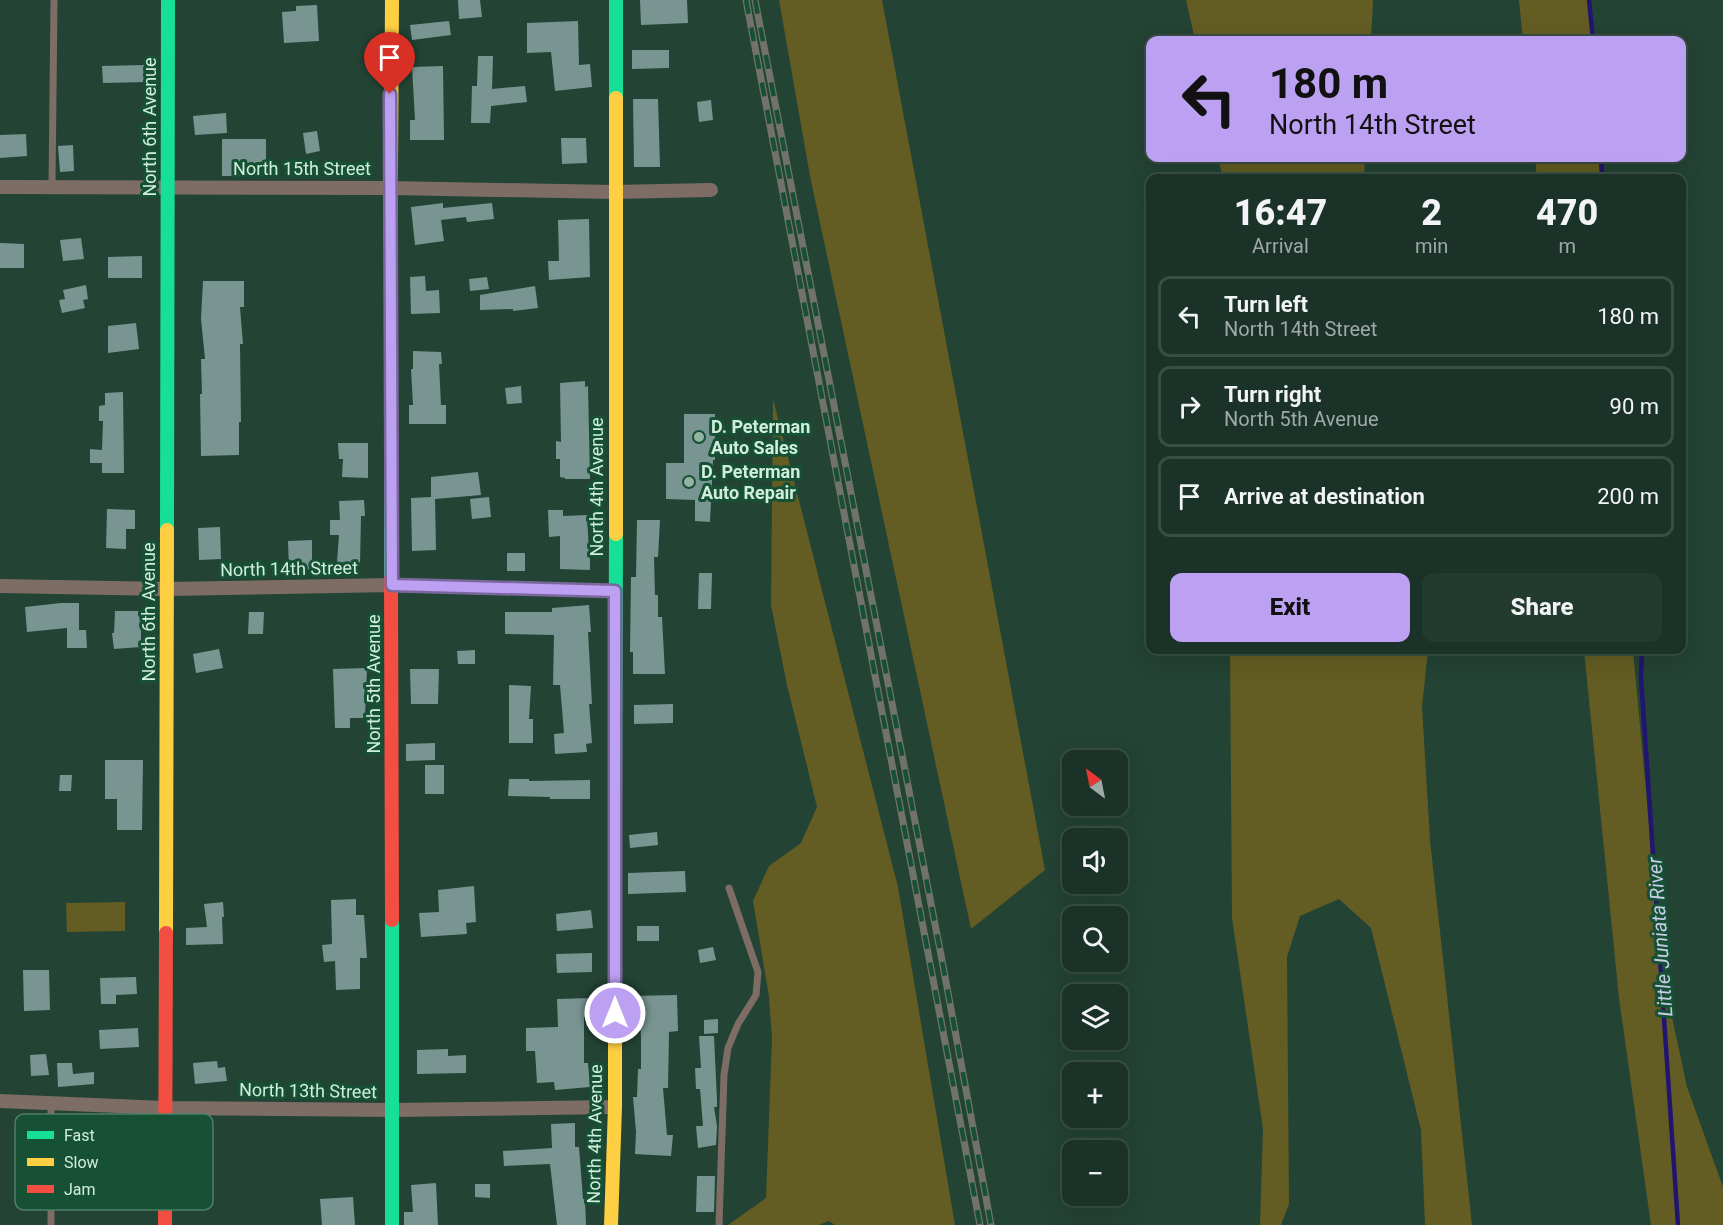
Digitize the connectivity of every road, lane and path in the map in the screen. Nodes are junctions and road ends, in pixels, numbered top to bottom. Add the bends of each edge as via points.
1 (54, 0) edge
2 (168, 0) edge
3 (392, 0) edge
4 (616, 0) edge
5 (52, 186) junction
6 (168, 186) junction
7 (0, 187) edge
8 (389, 188) junction
9 (711, 190) dead end
10 (614, 192) junction
11 (392, 585) junction
12 (0, 586) edge
13 (167, 589) junction
14 (615, 591) junction
15 (729, 888) dead end
16 (0, 1101) edge
17 (51, 1103) junction
18 (615, 1107) junction
19 (165, 1108) junction
20 (392, 1110) junction
21 (51, 1114) edge
22 (165, 1114) edge
23 (392, 1225) edge
24 (611, 1225) edge
25 (719, 1225) edge

1 - 5 lane
2 - 6 street, North 6th Avenue
3 - 8 street, North 5th Avenue
4 - 10 street, North 4th Avenue
5 - 6 street, North 15th Street
5 - 7 street, North 15th Street
6 - 8 street, North 15th Street
6 - 13 street, North 6th Avenue
8 - 10 street, North 15th Street
8 - 11 street, North 5th Avenue
9 - 10 street, North 15th Street
10 - 14 street, North 4th Avenue
11 - 13 street, North 14th Street
11 - 14 street, North 14th Street
11 - 20 street, North 5th Avenue
12 - 13 street, North 14th Street
13 - 19 street, North 6th Avenue
14 - 18 street, North 4th Avenue
15 - 25 lane via 758,972 756,995 728,1048
16 - 17 street, North 13th Street
17 - 19 street, North 13th Street
17 - 21 lane
18 - 20 street, North 13th Street
18 - 24 street, North 4th Avenue
19 - 20 street, North 13th Street
19 - 22 street, North 6th Avenue
20 - 23 street, North 5th Avenue

